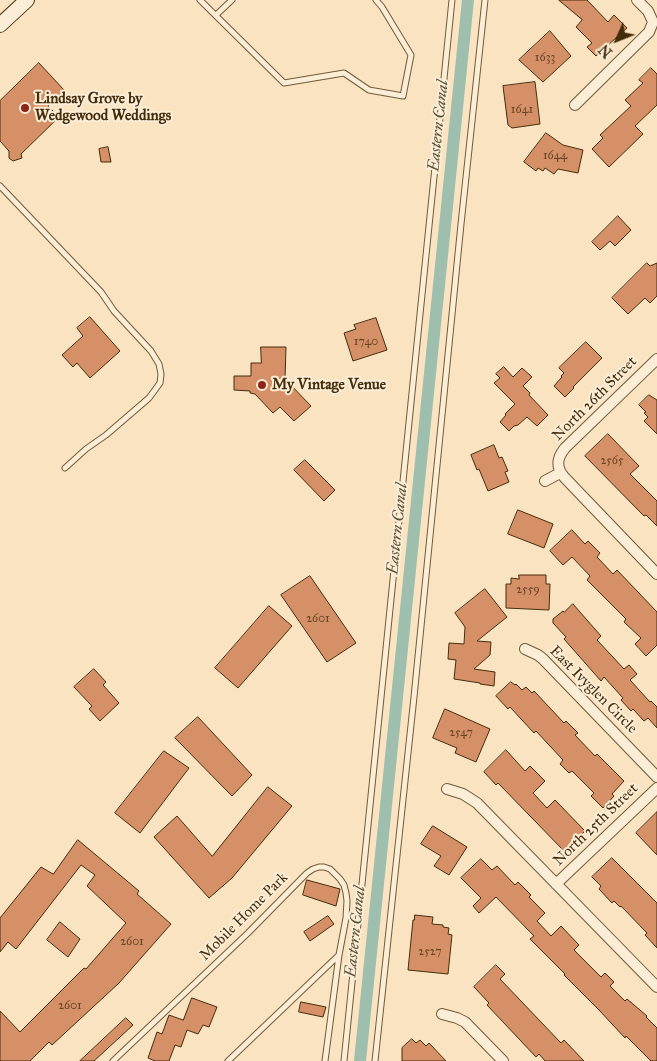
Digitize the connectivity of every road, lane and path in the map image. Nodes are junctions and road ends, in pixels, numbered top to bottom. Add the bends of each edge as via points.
1 (27, 0) edge
2 (200, 0) edge
3 (232, 0) edge
4 (376, 0) edge
5 (452, 0) edge
6 (485, 0) edge
7 (637, 0) edge
8 (216, 15) junction
9 (0, 25) edge
10 (575, 104) dead end
11 (0, 186) edge
12 (657, 358) edge
13 (66, 468) dead end
14 (559, 468) junction
15 (545, 481) dead end
16 (657, 574) edge
17 (526, 650) dead end
18 (657, 777) edge
19 (657, 788) edge
20 (447, 790) dead end
21 (556, 884) junction
22 (339, 955) junction
23 (657, 987) edge
24 (442, 1014) dead end
25 (113, 1061) edge
26 (228, 1061) edge
27 (325, 1061) edge
28 (344, 1061) edge
29 (375, 1061) edge
30 (502, 1061) edge

1 - 9 main road
2 - 8 lane
3 - 8 lane
4 - 8 lane via 411,55 403,96 369,90 344,73 284,83
5 - 28 lane
6 - 29 lane
7 - 10 street via 653,22 649,32
11 - 13 lane via 101,292 159,364 160,383 150,398
12 - 14 street, North 26th Street via 565,448 559,457
14 - 15 street
14 - 16 street
17 - 18 street, East Ivyglen Circle via 543,659
19 - 21 street, North 25th Street
20 - 21 street via 463,794 477,803
21 - 23 street
22 - 25 lane, Mobile Home Park via 346,918 346,893 335,873 319,867 298,881
22 - 26 lane
22 - 27 lane, Mobile Home Park
24 - 30 street via 465,1022

